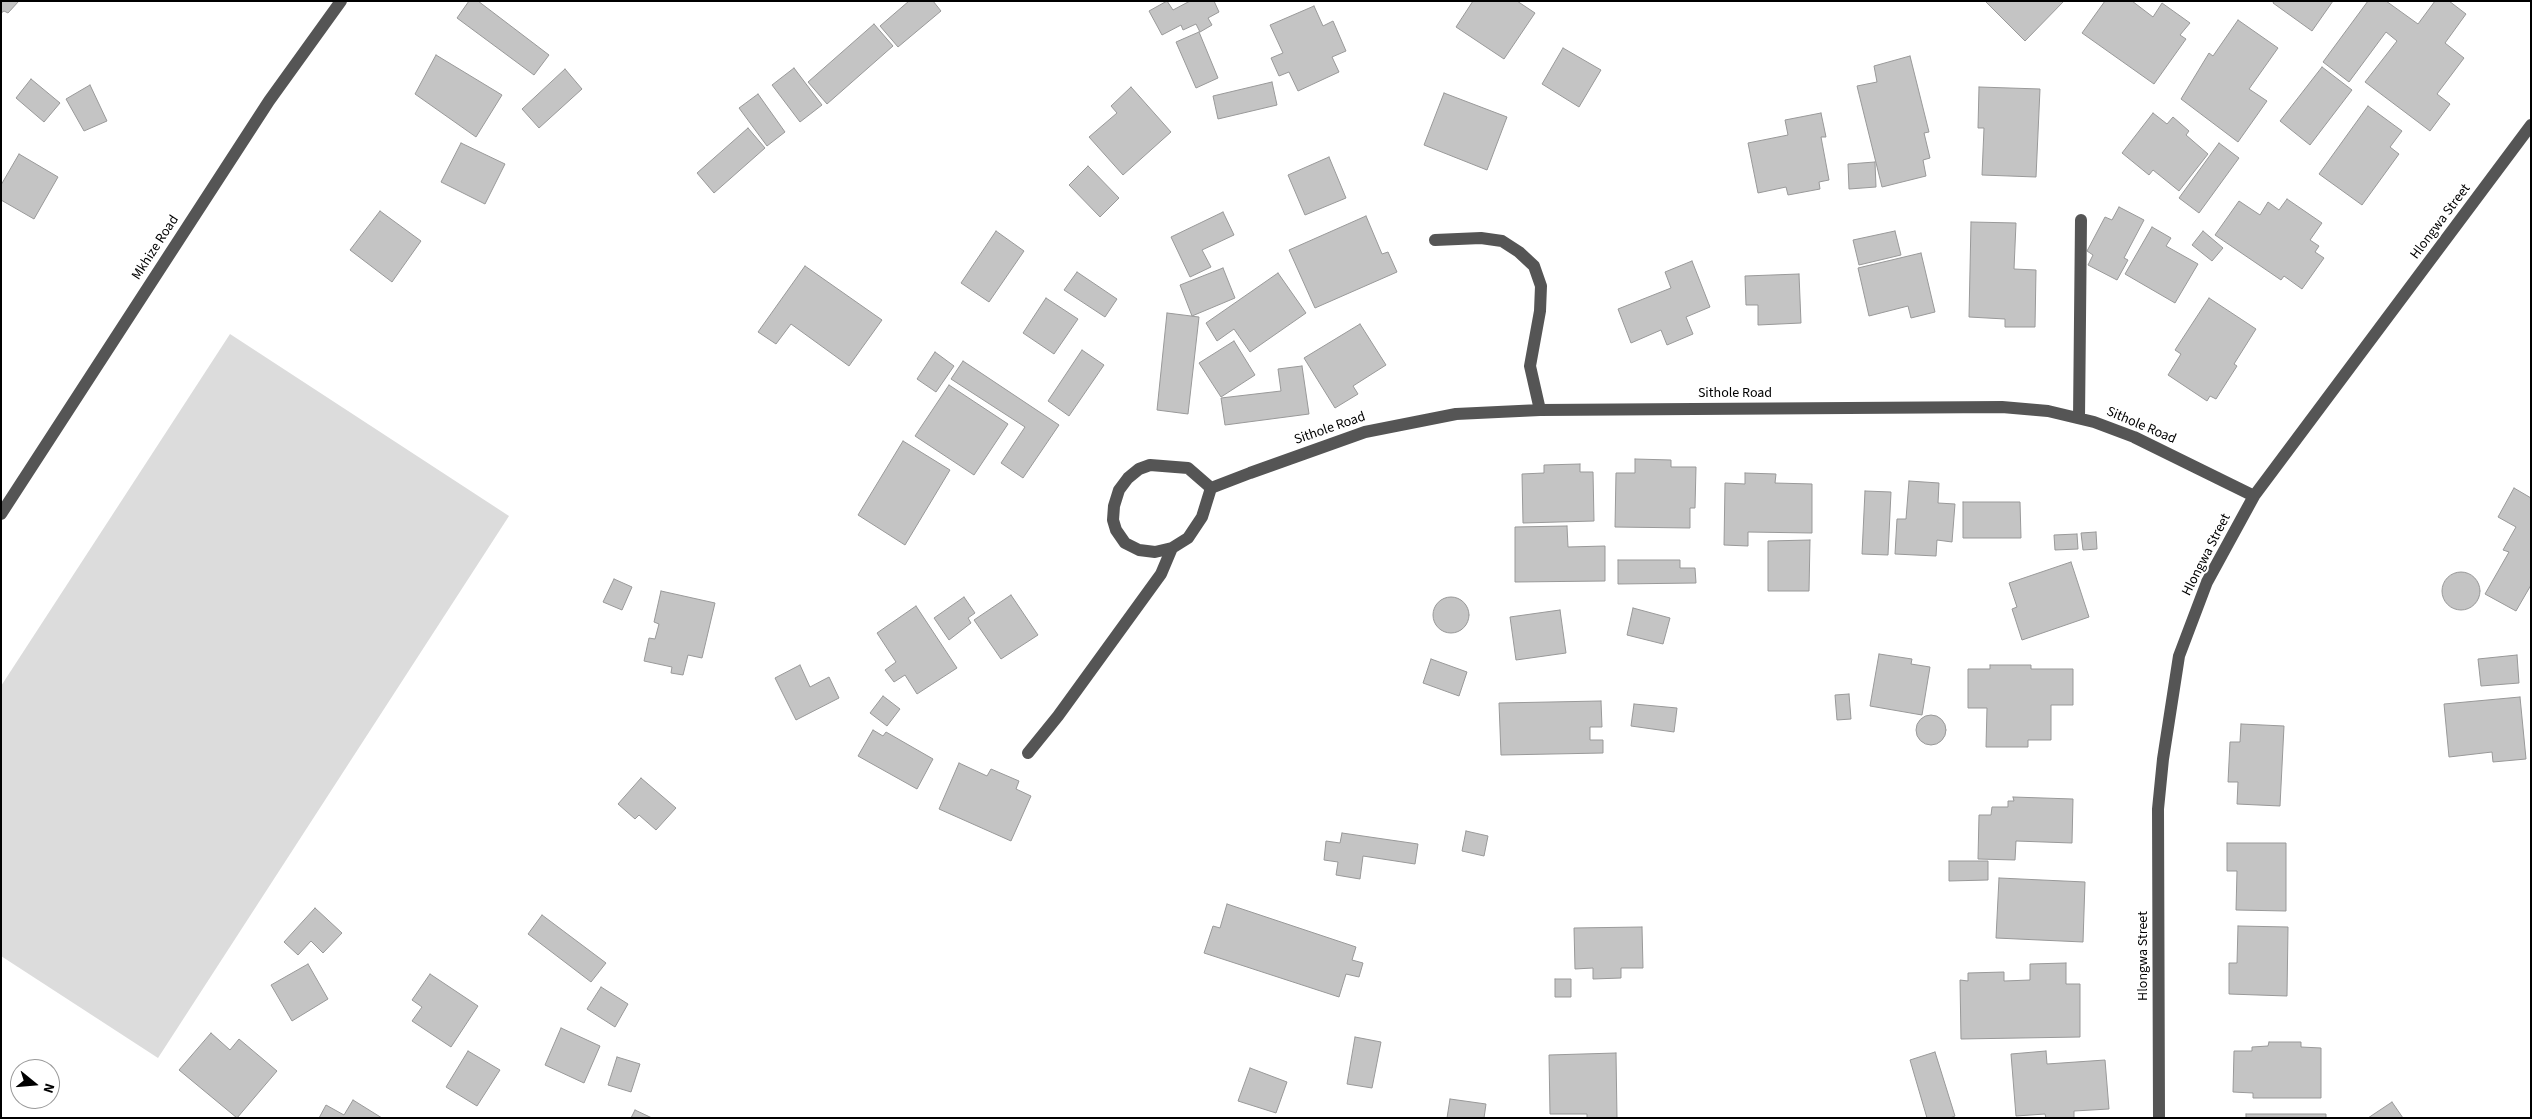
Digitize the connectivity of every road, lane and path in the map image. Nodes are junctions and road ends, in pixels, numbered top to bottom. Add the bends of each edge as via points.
1 (341, 1) edge
2 (2531, 125) edge
3 (2081, 220) dead end
4 (1435, 240) dead end
5 (1540, 410) junction
6 (2079, 418) junction
7 (1211, 488) junction
8 (2254, 496) junction
9 (1, 514) edge
10 (1172, 548) junction
11 (1028, 753) dead end
12 (2159, 1118) edge

1 - 9 street, Mkhize Road via 269,101
2 - 8 street, Hlongwa Street
3 - 6 street
4 - 5 street via 1481,238 1502,241 1534,266 1541,286 1540,311 1530,366
5 - 6 street, Sithole Road via 2002,407 2048,411
5 - 7 street, Sithole Road via 1456,414 1365,432
6 - 8 street, Sithole Road via 2134,437
7 - 10 street via 1202,516 1188,538
7 - 10 street via 1188,468 1159,464 1139,469 1119,490 1113,520 1125,543 1139,550 1155,552
8 - 12 street, Hlongwa Street via 2206,582 2180,656 2167,724 2158,809
10 - 11 street via 1161,574

